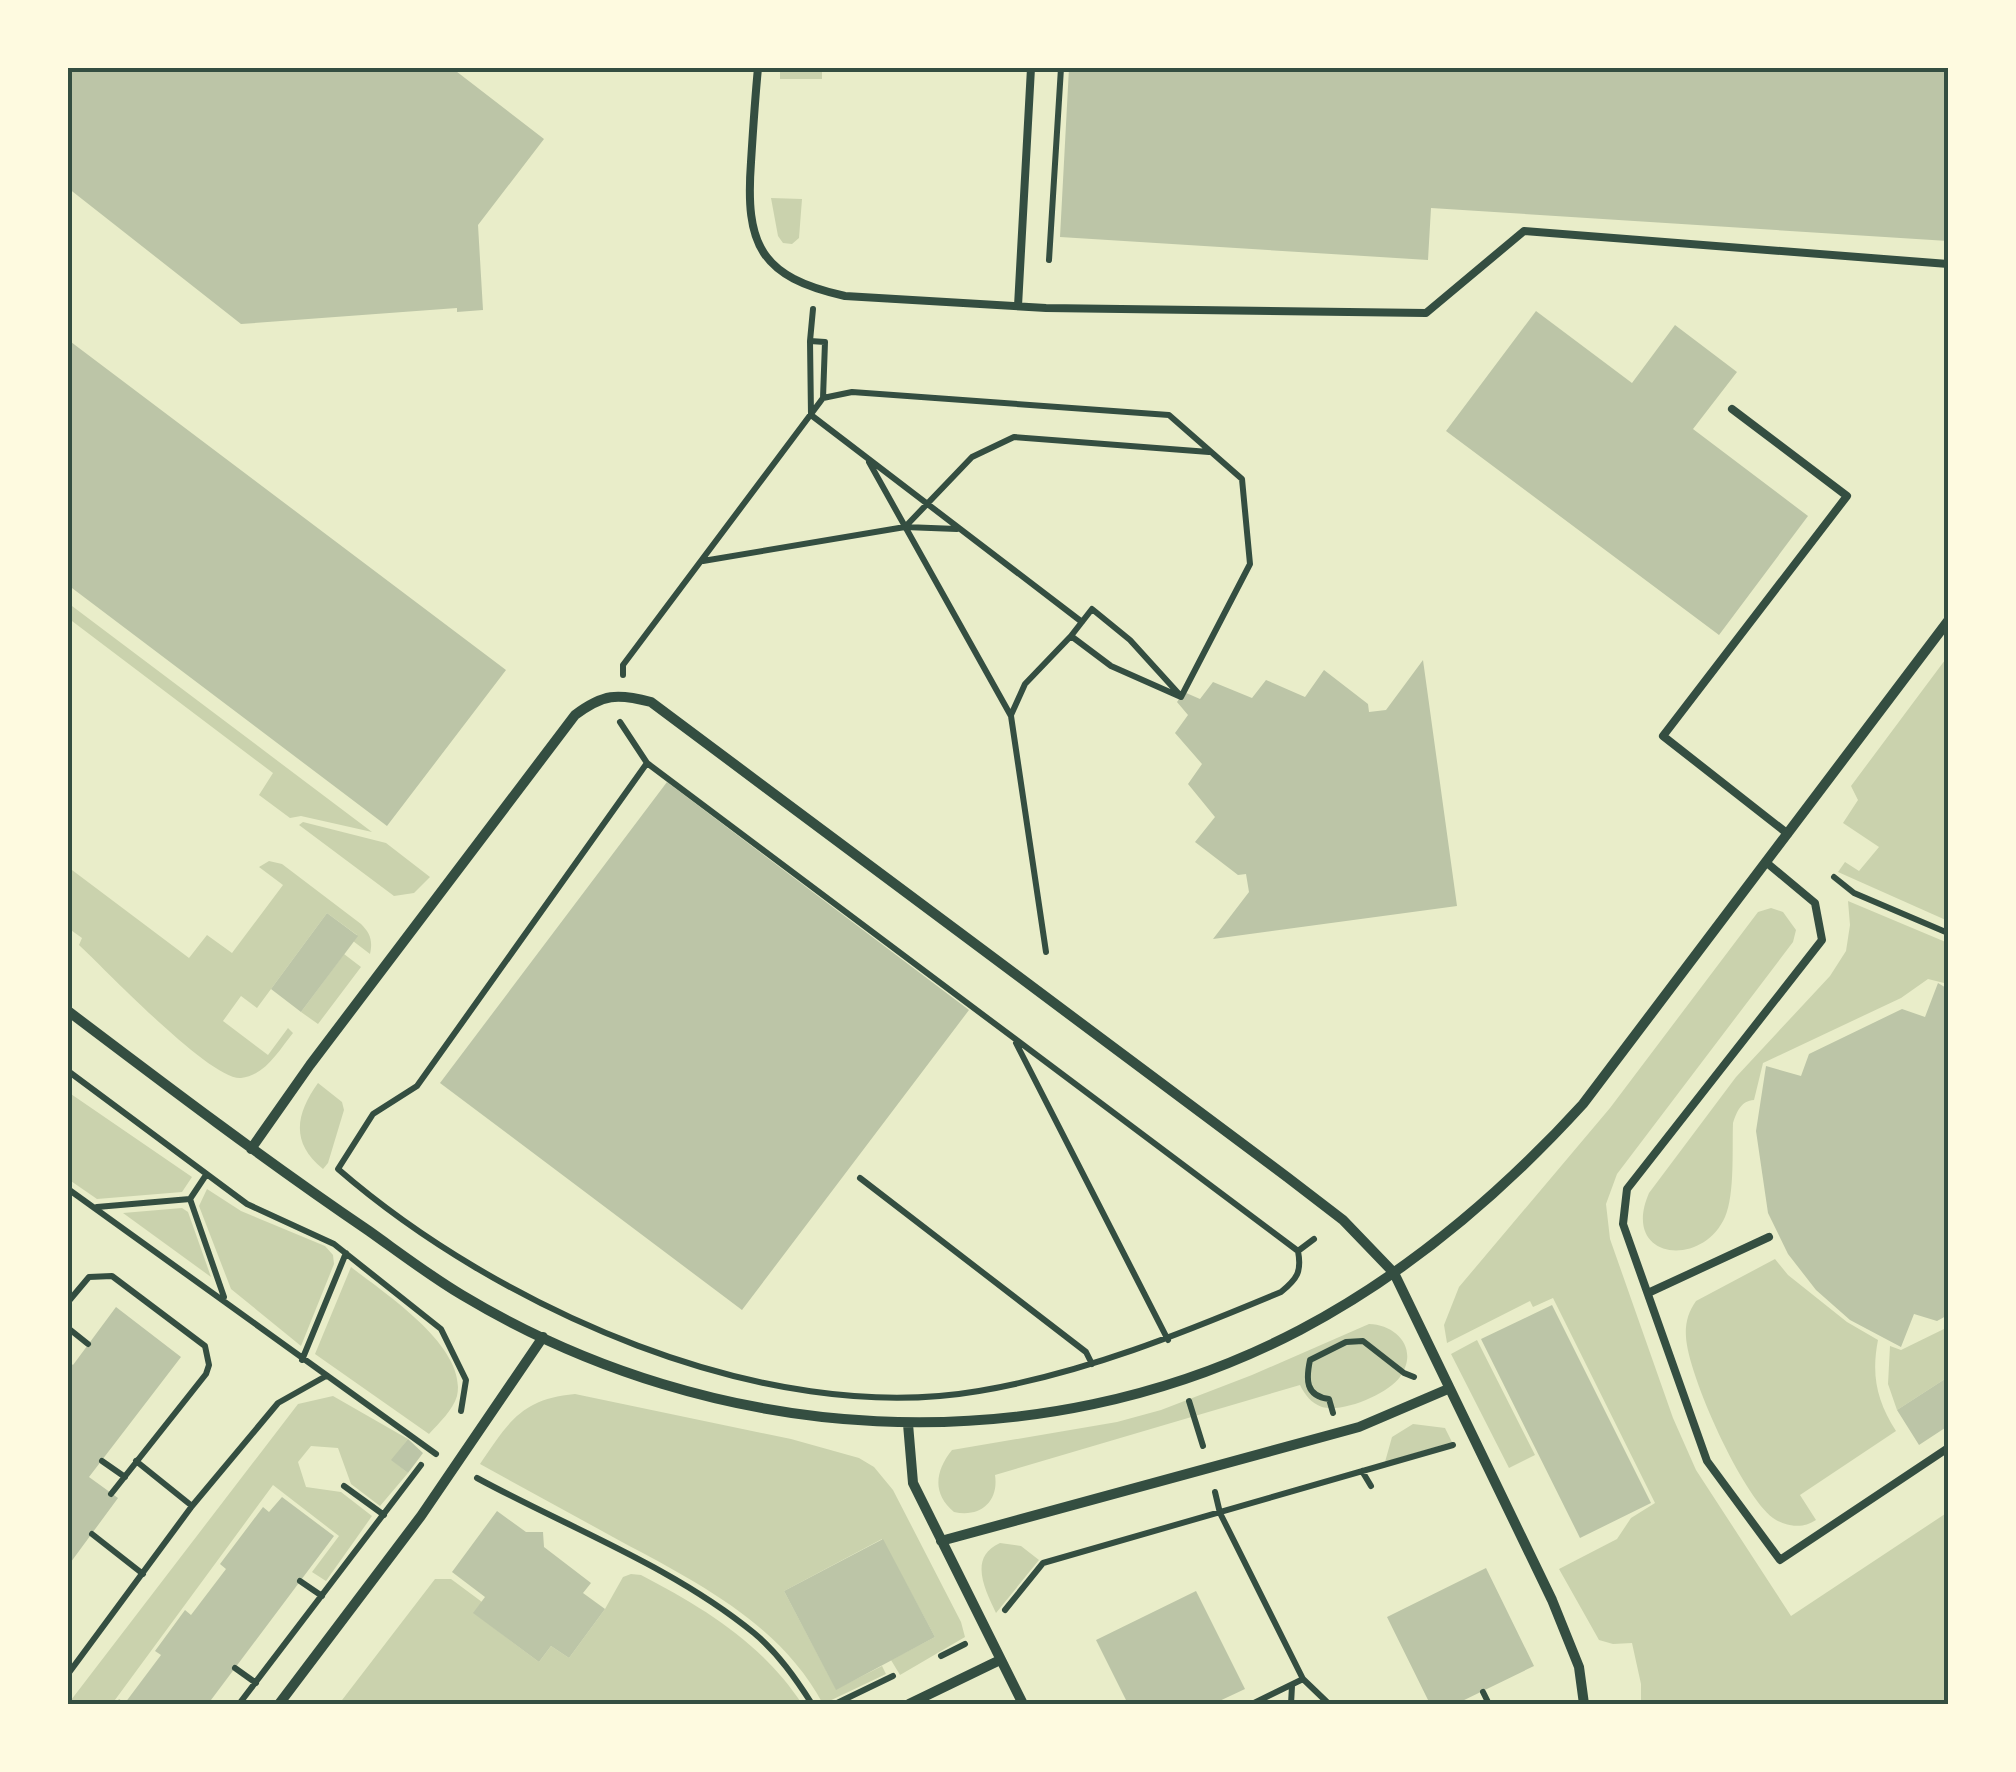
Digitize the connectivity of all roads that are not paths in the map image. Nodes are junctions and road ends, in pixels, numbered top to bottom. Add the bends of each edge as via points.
1 (758, 68) edge
2 (1032, 68) edge
3 (1948, 264) edge
4 (1018, 306) junction
5 (1732, 409) dead end
6 (1948, 621) edge
7 (1788, 834) junction
8 (1766, 863) junction
9 (68, 1011) edge
10 (251, 1149) junction
11 (1770, 1237) dead end
12 (1394, 1273) junction
13 (1648, 1292) junction
14 (543, 1337) junction
15 (1448, 1389) junction
16 (908, 1424) junction
17 (1948, 1448) edge
18 (941, 1540) junction
19 (1000, 1660) junction
20 (279, 1704) edge
21 (909, 1704) edge
22 (1023, 1704) edge
23 (1584, 1704) edge

1 - 4 lane via 750,224 784,274 845,296
2 - 4 lane
3 - 4 lane via 1524,231 1426,313
5 - 7 lane via 1847,496 1663,736
6 - 7 street
7 - 8 street
8 - 12 street via 1583,1104 1491,1197
8 - 13 lane via 1815,903 1822,940 1627,1189 1623,1224
9 - 10 street
10 - 12 street via 575,715 621,694 650,702 1134,1062 1342,1220
10 - 14 street via 462,1295
11 - 13 lane
12 - 15 street
12 - 16 street via 1301,1330 1180,1382 1032,1417
13 - 17 lane via 1708,1461 1780,1560
14 - 16 street via 667,1386 763,1410
14 - 20 street via 421,1516
15 - 18 street via 1338,1432
15 - 23 street via 1552,1600 1579,1667
16 - 18 street via 913,1484
18 - 19 street
19 - 21 street
19 - 22 street

